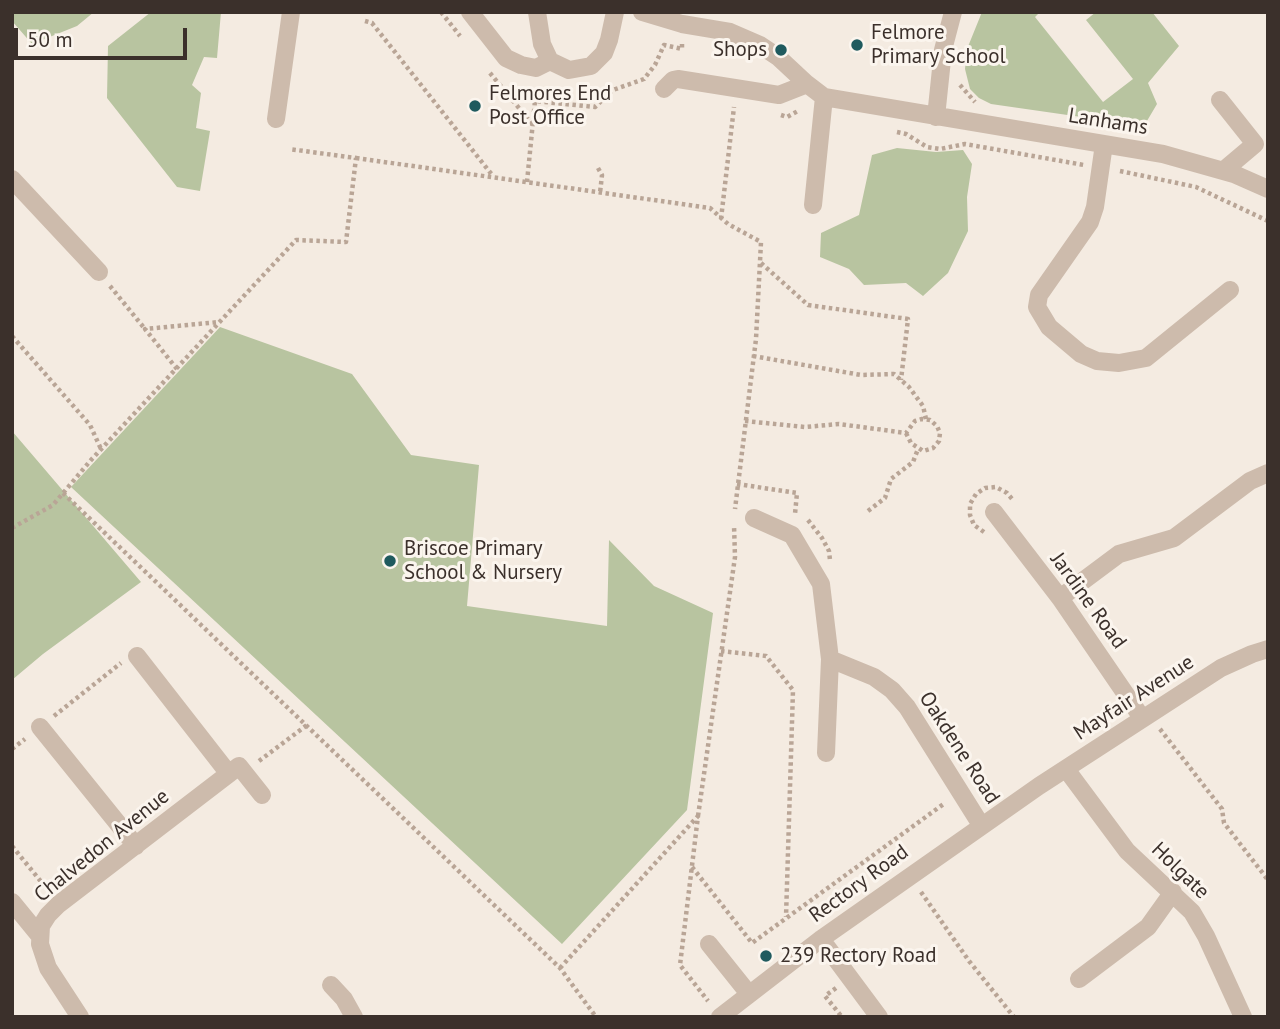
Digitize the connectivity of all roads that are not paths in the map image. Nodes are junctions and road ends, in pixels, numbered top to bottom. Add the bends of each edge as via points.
1 (290, 12) edge
2 (470, 12) edge
3 (537, 12) edge
4 (615, 12) edge
5 (642, 12) edge
6 (953, 12) edge
7 (550, 61) junction
8 (807, 84) junction
9 (664, 89) dead end
10 (824, 97) junction
11 (1220, 100) dead end
12 (936, 117) junction
13 (276, 119) dead end
14 (1104, 144) junction
15 (1223, 171) junction
16 (12, 180) edge
17 (1268, 189) edge
18 (813, 205) dead end
19 (99, 272) road end
20 (1230, 290) dead end
21 (1268, 473) edge
22 (993, 512) dead end
23 (754, 518) dead end
24 (1060, 598) junction
25 (1268, 649) edge
26 (137, 656) road end
27 (830, 659) junction
28 (1150, 722) junction
29 (40, 727) road end
30 (827, 753) dead end
31 (1066, 769) junction
32 (238, 771) junction
33 (1028, 793) joint
34 (262, 795) dead end
35 (981, 825) junction
36 (136, 846) junction
37 (1173, 892) junction
38 (12, 902) edge
39 (39, 935) junction
40 (821, 939) junction
41 (709, 944) dead end
42 (1079, 979) dead end
43 (331, 985) dead end
44 (748, 994) junction
45 (711, 1014) edge
46 (80, 1017) edge
47 (354, 1017) edge
48 (878, 1017) edge
49 (1243, 1017) edge

1 - 13 street
2 - 7 street via 506,58 536,68
3 - 7 street
4 - 7 street via 604,53 591,66 569,69
5 - 8 street via 730,32 760,45
6 - 12 street via 943,50
8 - 9 street via 779,95 678,79
8 - 10 street
10 - 12 street, Lanhams
10 - 18 street
11 - 15 street via 1255,144
12 - 14 street, Lanhams
14 - 15 street, Lanhams
14 - 20 street via 1090,222 1039,295 1037,307 1048,327 1097,361 1146,358
15 - 17 street, Lanhams
16 - 19 street
21 - 24 street via 1250,481 1174,538 1119,554
22 - 24 street, Jardine Road
23 - 27 street via 792,535 821,584
24 - 28 street, Jardine Road
25 - 28 street, Mayfair Avenue via 1221,668
26 - 32 street
27 - 30 street
27 - 35 street, Oakdene Road via 874,677 892,690
28 - 31 street, Mayfair Avenue
29 - 36 street
31 - 33 street, Mayfair Avenue
31 - 37 street, Holgate via 1114,837
32 - 34 street
32 - 36 street, Chalvedon Avenue
33 - 35 street, Rectory Road
35 - 40 street, Rectory Road
36 - 39 street, Chalvedon Avenue via 58,904
37 - 42 street via 1148,926
37 - 49 street, Holgate via 1206,936
38 - 39 street
39 - 46 street, Chalvedon Avenue via 48,968
40 - 44 street, Rectory Road
40 - 48 street
41 - 44 street
43 - 47 street
44 - 45 street, Rectory Road

